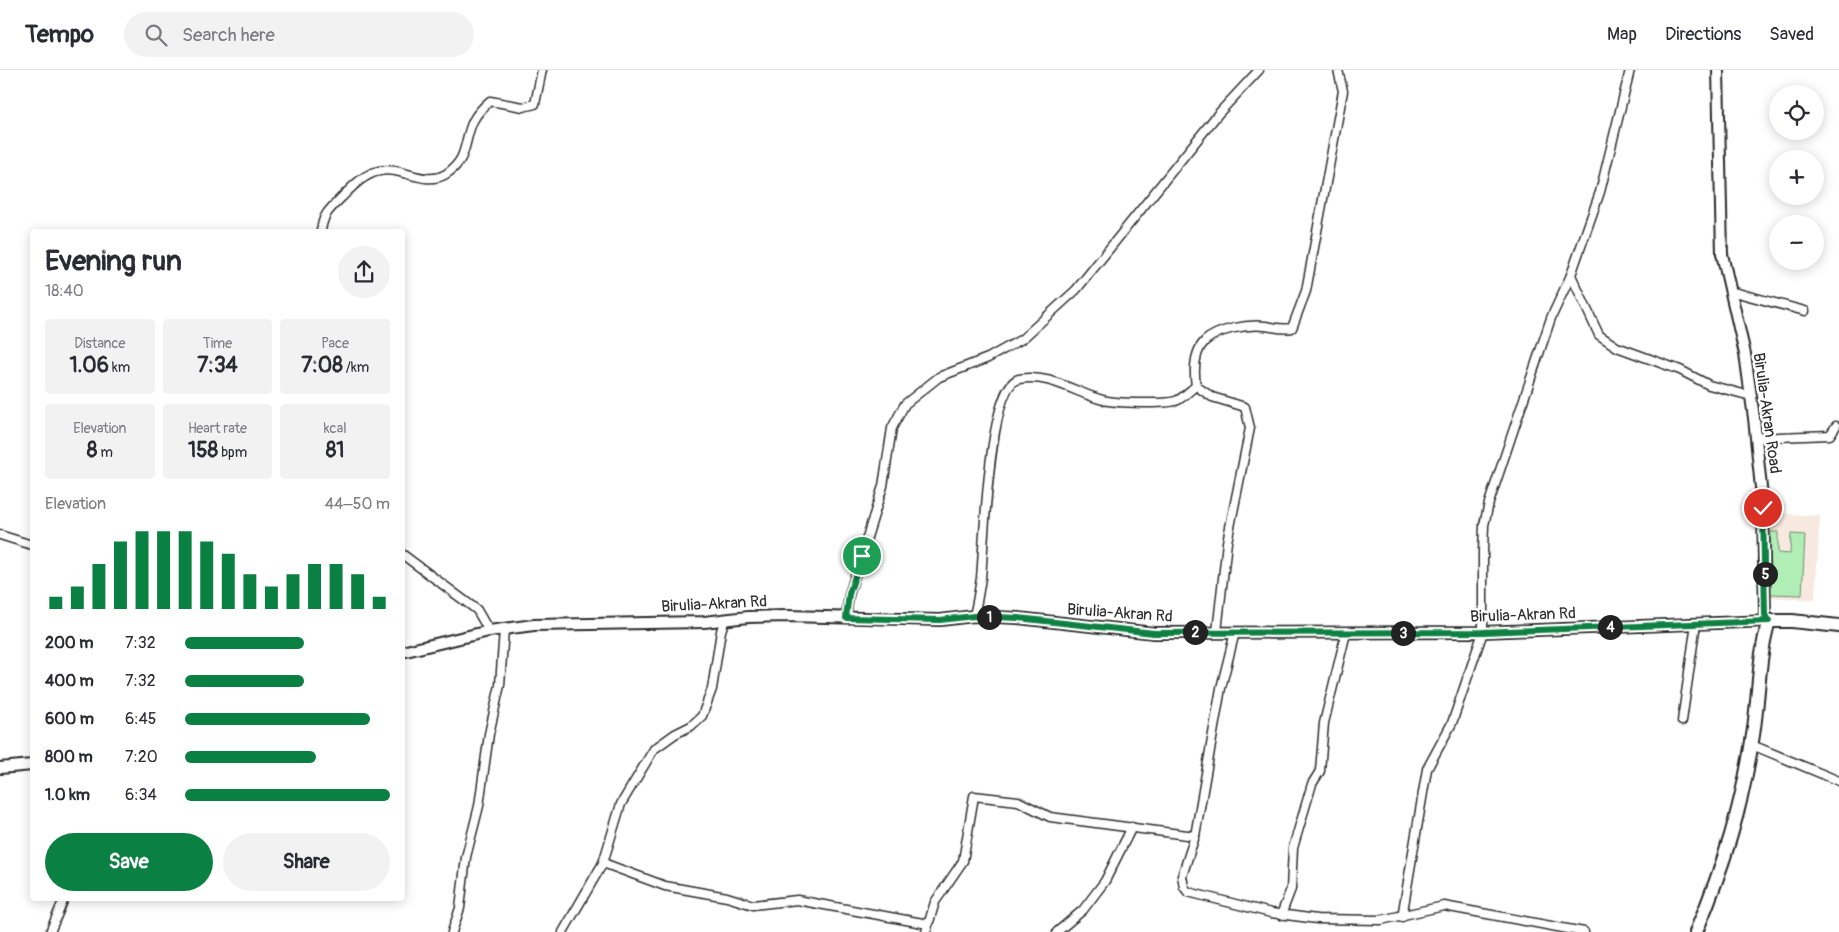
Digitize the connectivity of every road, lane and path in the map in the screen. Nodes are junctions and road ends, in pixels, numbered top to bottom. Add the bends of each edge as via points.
1 (542, 70) edge
2 (1259, 70) edge
3 (1338, 70) edge
4 (1630, 70) edge
5 (1718, 70) edge
6 (321, 229) edge
7 (1571, 275) junction
8 (1730, 291) junction
9 (1805, 311) dead end
10 (1196, 386) junction
11 (1751, 396) junction
12 (1836, 426) dead end
13 (1756, 438) junction
14 (0, 535) edge
15 (30, 544) edge
16 (405, 556) edge
17 (974, 616) junction
18 (846, 618) junction
19 (725, 619) junction
20 (1769, 621) junction
21 (1696, 623) junction
22 (1839, 626) edge
23 (504, 629) junction
24 (489, 630) junction
25 (1217, 632) junction
26 (1235, 632) junction
27 (1483, 632) junction
28 (1346, 633) junction
29 (405, 651) edge
30 (1682, 721) dead end
31 (1752, 745) junction
32 (30, 765) edge
33 (0, 768) edge
34 (1839, 781) edge
35 (1132, 826) junction
36 (1195, 836) junction
37 (603, 864) junction
38 (63, 901) edge
39 (1281, 914) junction
40 (1402, 917) junction
41 (927, 928) edge
42 (50, 932) edge
43 (452, 932) edge
44 (563, 932) edge
45 (1057, 932) edge
46 (1584, 932) edge
47 (1696, 932) edge

1 - 6 street via 535,104 523,107 490,101 480,110 472,122 462,160 445,175 425,179 379,170 357,182 323,217
2 - 18 street via 1218,114 1076,290 1022,339 988,358 938,377 905,404 892,428 883,486 849,594
3 - 10 street via 1343,91 1306,291 1292,328 1238,328 1218,334 1205,342 1194,370
4 - 7 street via 1600,192
5 - 8 street, Birulia-Akran Road via 1722,254
7 - 11 street via 1599,335 1618,347 1680,370 1709,385
7 - 27 street via 1551,318 1489,503 1484,546
8 - 9 street
8 - 11 street, Birulia-Akran Road
10 - 17 street via 1177,401 1141,403 1104,400 1050,380 1018,379 1010,385 1003,398 988,477
10 - 25 street via 1212,397 1245,407 1250,428 1227,542
11 - 13 street, Birulia-Akran Road
12 - 13 street via 1830,434
13 - 20 street, Birulia-Akran Road via 1763,508 1765,615
14 - 15 street
16 - 24 street via 477,610
17 - 18 street, Birulia-Akran Rd via 940,620
17 - 25 street, Birulia-Akran Rd via 1154,633
18 - 19 street, Birulia-Akran Rd
19 - 23 street, Birulia-Akran Rd
19 - 37 street via 720,631 712,689 702,716 654,749 622,804
20 - 21 street, Birulia-Akran Rd
20 - 22 highway, Birulia-Akran Rd
20 - 31 highway, Birulia-Akran Road
21 - 27 street, Birulia-Akran Rd
21 - 30 street
23 - 24 street, Birulia-Akran Rd
23 - 43 street via 500,685 488,734 479,806 466,858 460,908
24 - 29 street, Birulia-Akran Rd
25 - 26 street, Birulia-Akran Rd
26 - 28 street, Birulia-Akran Rd
26 - 36 street via 1221,688
27 - 28 street, Birulia-Akran Rd
27 - 40 street via 1452,723 1427,769
28 - 39 street via 1324,722 1320,771 1312,784 1294,848 1291,889
31 - 34 street
31 - 47 highway, Birulia-Akran Road via 1727,853
32 - 33 street
35 - 36 street
35 - 41 street via 1050,817 1018,801 974,796 963,861 935,902
35 - 45 street via 1105,881 1083,910
36 - 39 street via 1182,876 1188,892
37 - 41 street via 665,886 753,905 797,900
37 - 44 street
38 - 42 street
39 - 40 street via 1361,921
40 - 46 street via 1444,906

